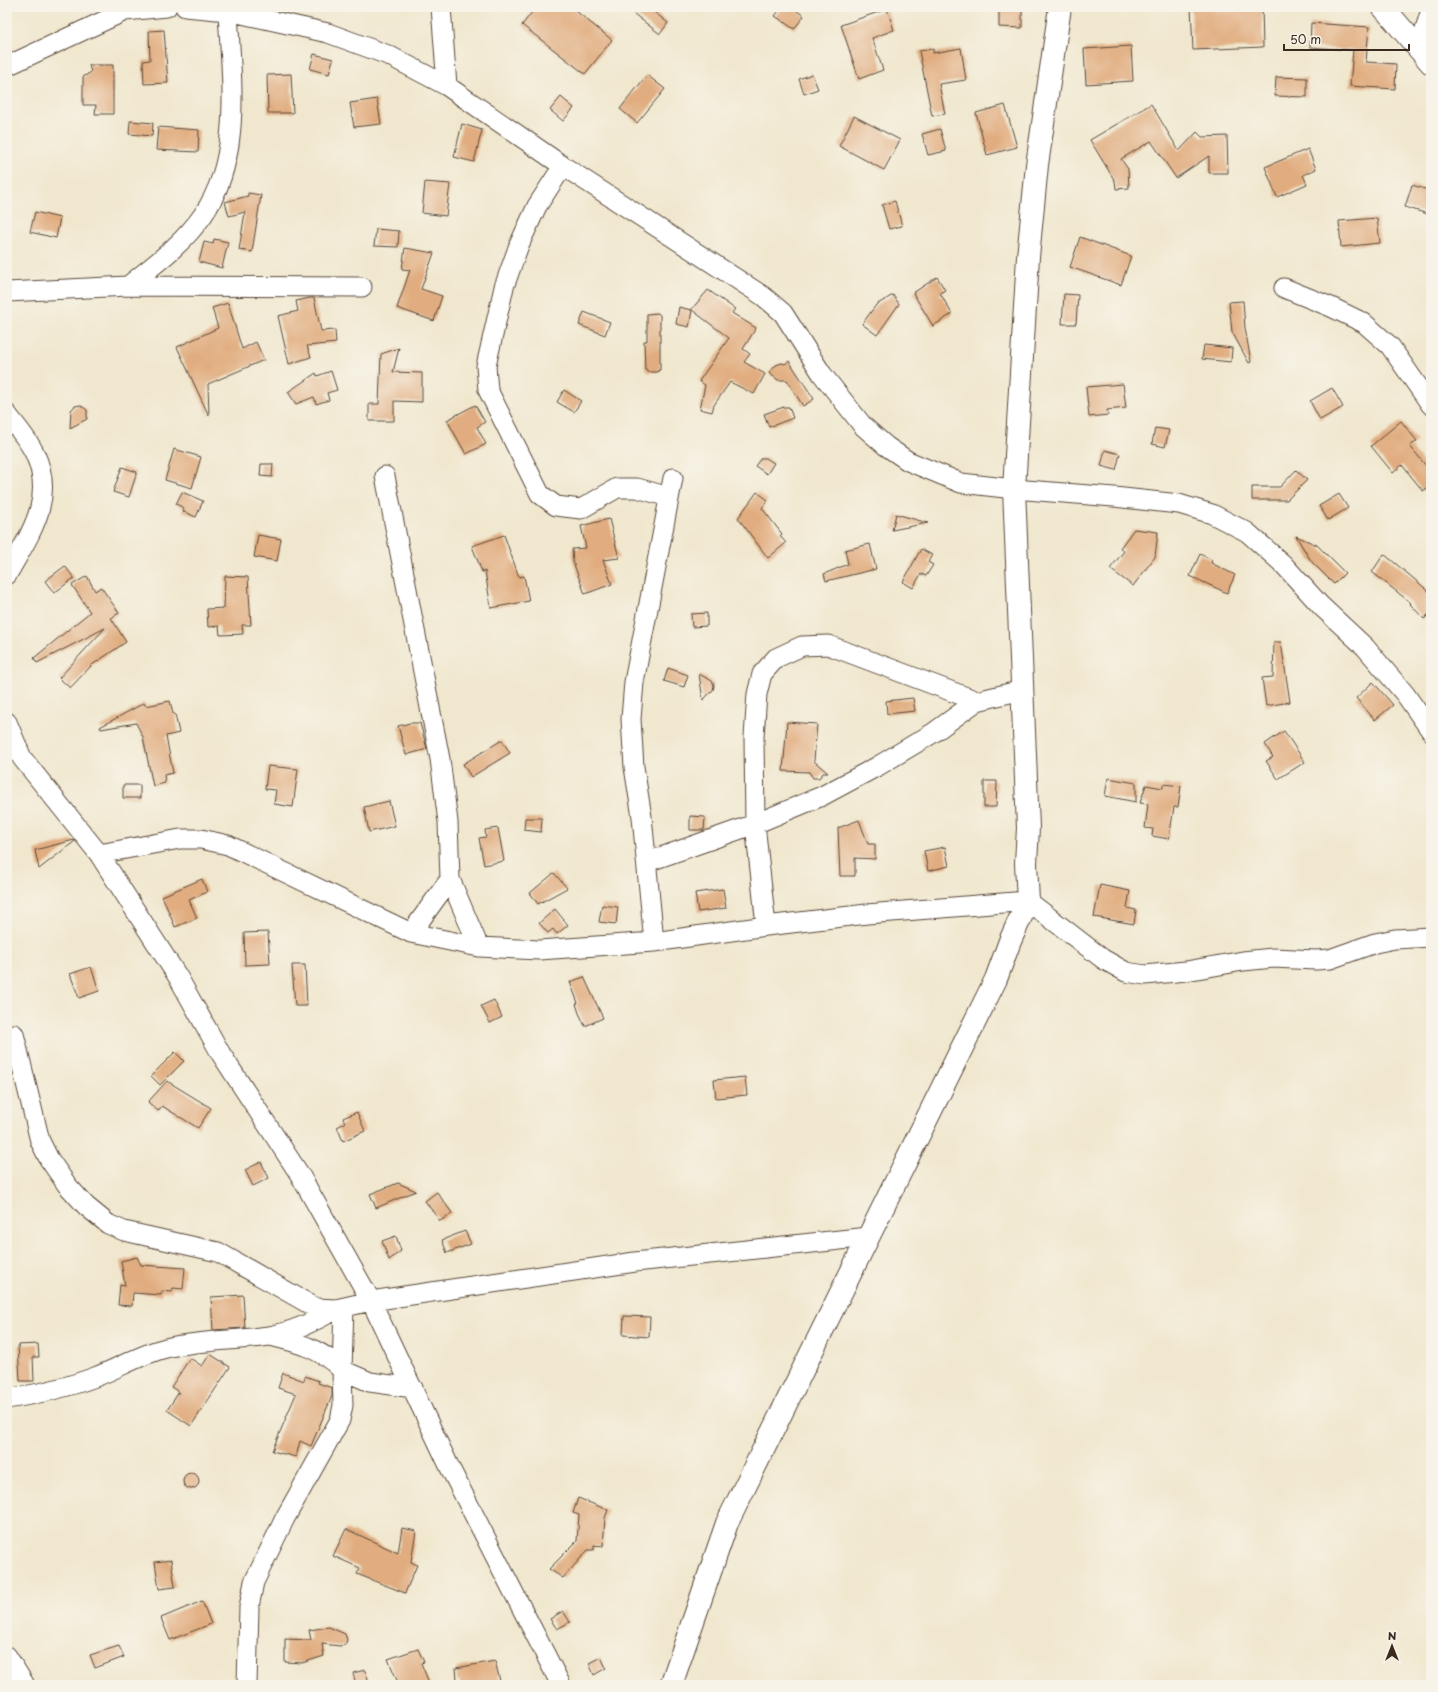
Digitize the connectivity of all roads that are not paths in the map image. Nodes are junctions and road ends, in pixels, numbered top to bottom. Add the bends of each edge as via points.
1 (167, 7) edge
2 (185, 7) edge
3 (441, 7) edge
4 (1060, 7) edge
5 (1383, 7) edge
6 (123, 9) edge
7 (1431, 10) edge
8 (228, 11) junction
9 (1425, 55) edge
10 (7, 66) edge
11 (447, 86) junction
12 (563, 166) junction
13 (128, 286) junction
14 (362, 287) dead end
15 (1284, 288) dead end
16 (7, 292) edge
17 (1431, 405) edge
18 (7, 414) edge
19 (385, 476) dead end
20 (673, 478) dead end
21 (1014, 489) junction
22 (670, 497) junction
23 (7, 575) edge
24 (1022, 690) junction
25 (977, 700) junction
26 (7, 722) edge
27 (1431, 731) edge
28 (755, 824) junction
29 (99, 854) junction
30 (647, 862) junction
31 (450, 879) junction
32 (1028, 901) junction
33 (766, 926) junction
34 (411, 933) junction
35 (1431, 937) edge
36 (654, 942) junction
37 (479, 947) junction
38 (14, 1034) dead end
39 (868, 1237) junction
40 (371, 1301) junction
41 (340, 1308) junction
42 (270, 1336) junction
43 (342, 1370) junction
44 (413, 1388) junction
45 (7, 1398) edge
46 (7, 1656) edge
47 (25, 1685) edge
48 (247, 1685) edge
49 (561, 1685) edge
50 (671, 1685) edge

1 - 6 street
2 - 8 street
3 - 11 street
4 - 21 street via 1037,165
5 - 9 street
6 - 10 street
7 - 9 street
8 - 11 street via 328,33 388,55
8 - 13 street via 232,97 230,144 220,184 203,215 172,251
11 - 12 street
12 - 21 street via 763,296 783,313 822,374 863,426 886,446 908,461 961,483
12 - 22 street via 537,206 504,287 486,366 488,390 540,494 556,506 581,509 617,488 636,488
13 - 14 street
13 - 16 street
15 - 17 street via 1364,323 1390,346
18 - 23 street via 34,451 44,488 38,519
19 - 31 street via 440,759 448,822
20 - 22 street
21 - 24 street
21 - 27 street via 1179,504 1212,514 1247,532 1283,564 1321,606 1365,647 1405,694
22 - 30 street via 634,682 631,718 634,767
24 - 25 street
24 - 32 street via 1028,828
25 - 28 street via 933,733 878,766 822,796
25 - 28 street via 828,645 802,646 776,658 762,674 757,694 754,737
26 - 29 street via 22,758
28 - 30 street
28 - 33 street
29 - 34 street via 180,839 200,839 228,845
29 - 40 street via 178,977 221,1054 300,1176
30 - 36 street
31 - 34 street
31 - 37 street
32 - 33 street via 867,914
32 - 35 street via 1103,959 1126,972 1145,975 1274,958 1330,959 1375,943
32 - 39 street via 996,979
33 - 36 street
34 - 37 street
36 - 37 street via 539,950
38 - 41 street via 40,1141 67,1185 86,1206 108,1224 124,1231 218,1252 316,1308
39 - 40 street via 635,1262
39 - 50 street via 728,1524
40 - 41 street
40 - 44 street
41 - 42 street via 317,1320
41 - 43 street
42 - 43 street via 318,1351
42 - 45 street via 198,1342 167,1348 148,1353 96,1377 41,1394
43 - 44 street via 370,1382
43 - 48 street via 343,1405 340,1420 295,1499 254,1582 250,1607
44 - 49 street via 451,1470
46 - 47 street

